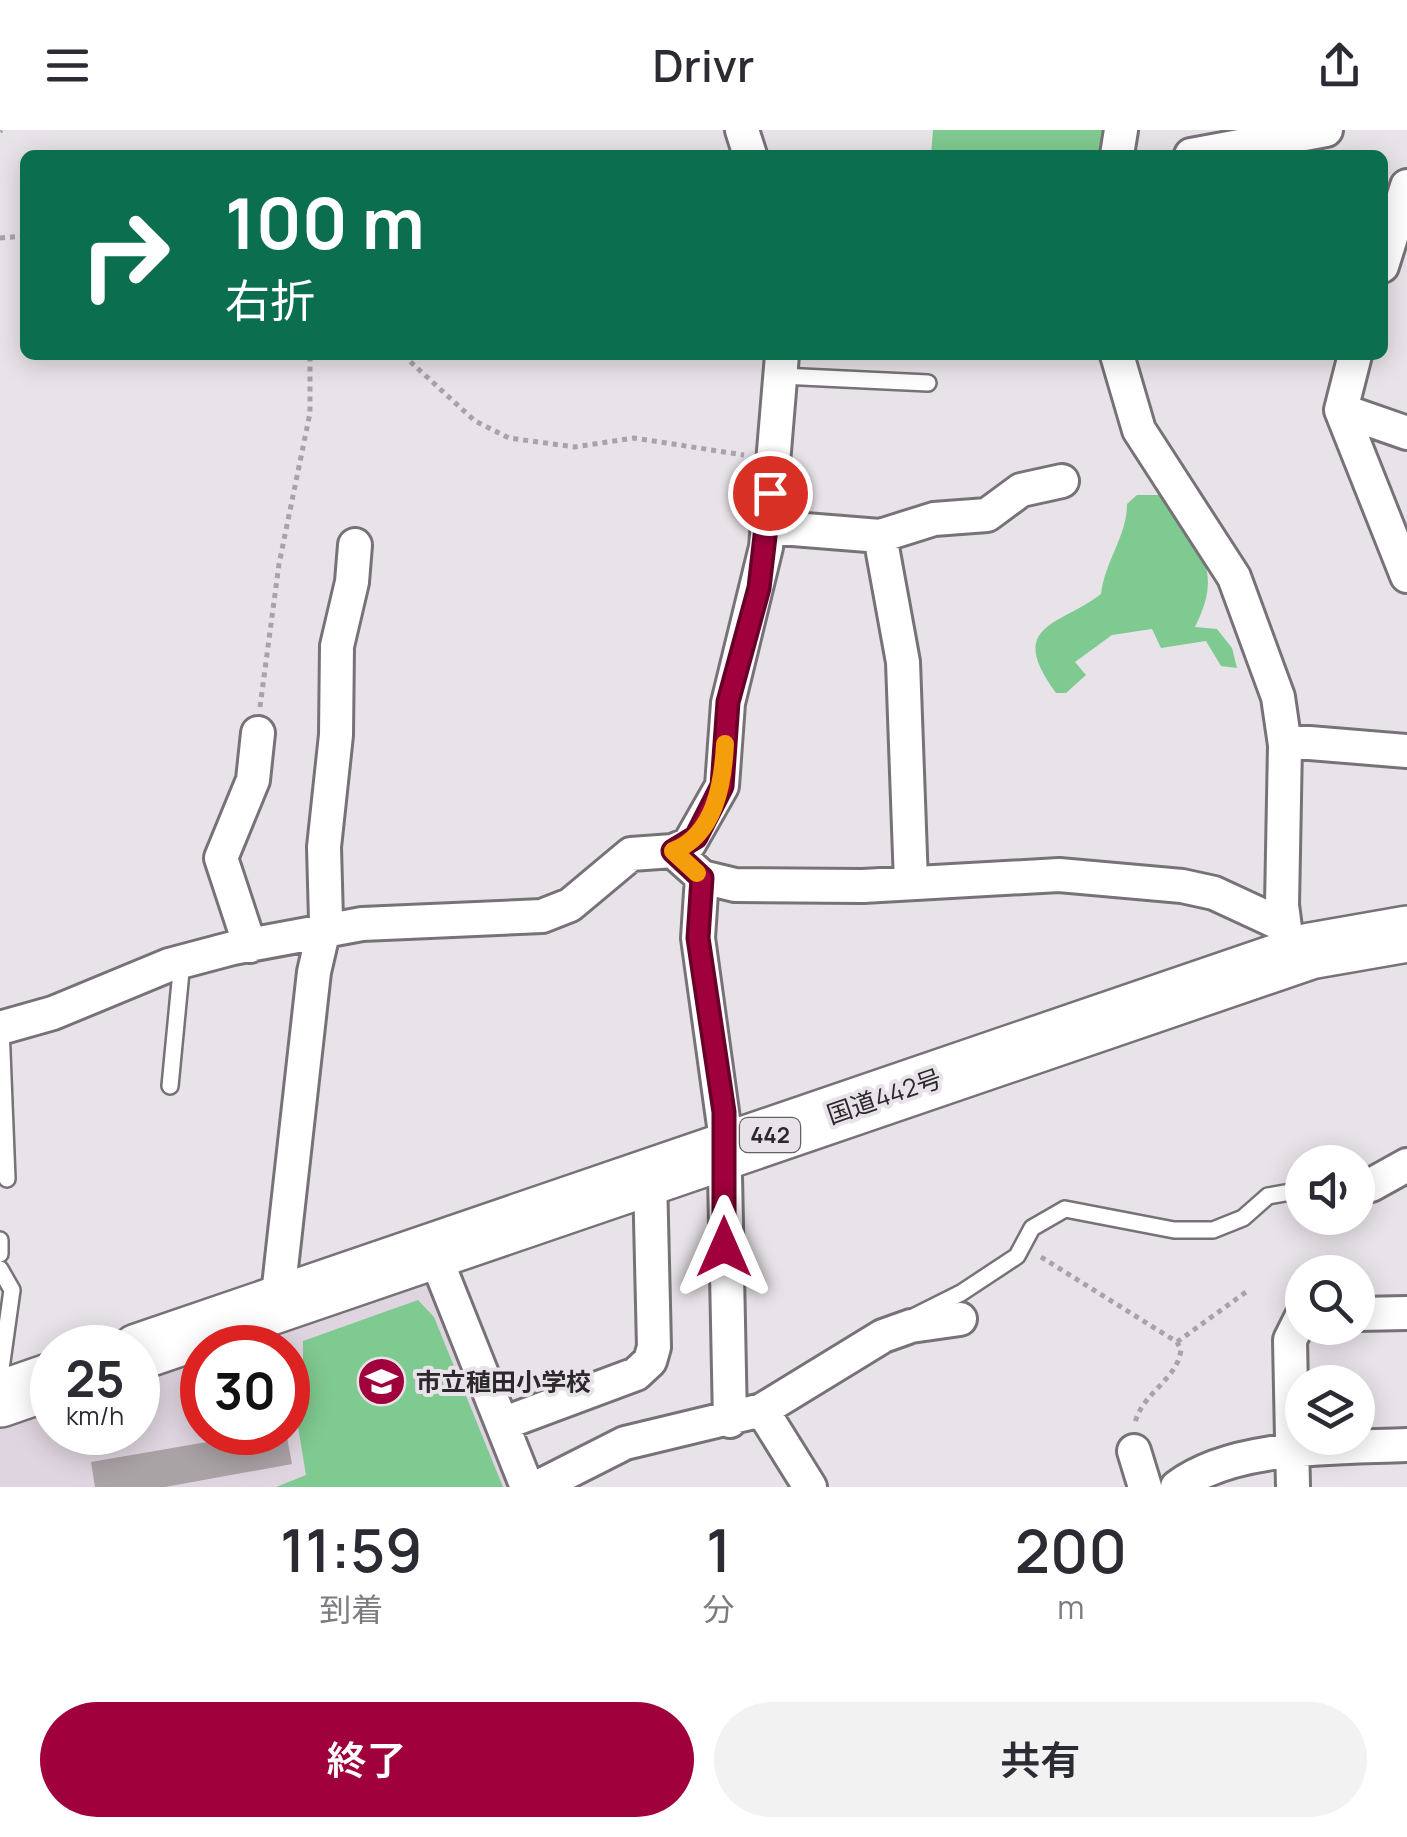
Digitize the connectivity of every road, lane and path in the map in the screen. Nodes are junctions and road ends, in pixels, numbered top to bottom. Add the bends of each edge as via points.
1 (1326, 130) edge
2 (1218, 150) edge
3 (1407, 186) edge
4 (1388, 247) edge
5 (310, 360) edge
6 (408, 360) edge
7 (1118, 360) edge
8 (1354, 360) edge
9 (782, 365) edge
10 (928, 383) dead end
11 (1342, 410) junction
12 (1407, 434) edge
13 (772, 459) junction
14 (1062, 482) dead end
15 (768, 527) junction
16 (880, 536) junction
17 (355, 546) dead end
18 (1407, 576) edge
19 (258, 733) joint
20 (1284, 741) junction
21 (1407, 751) edge
22 (673, 851) junction
23 (702, 878) junction
24 (911, 884) junction
25 (322, 934) junction
26 (1407, 934) edge
27 (1286, 942) junction
28 (250, 946) junction
29 (182, 961) junction
30 (1, 1027) edge
31 (170, 1086) dead end
32 (724, 1151) junction
33 (1407, 1165) edge
34 (650, 1176) junction
35 (7, 1179) dead end
36 (1375, 1181) edge
37 (1285, 1192) edge
38 (0, 1240) edge
39 (1023, 1248) junction
40 (433, 1251) junction
41 (0, 1254) edge
42 (0, 1269) edge
43 (1246, 1292) dead end
44 (277, 1304) junction
45 (1407, 1313) edge
46 (1375, 1314) edge
47 (960, 1318) dead end
48 (898, 1330) junction
49 (1177, 1342) junction
50 (160, 1344) edge
51 (0, 1376) edge
52 (30, 1389) edge
53 (0, 1399) edge
54 (762, 1410) junction
55 (730, 1421) junction
56 (502, 1424) junction
57 (1407, 1444) edge
58 (1375, 1446) edge
59 (1134, 1450) joint
60 (1285, 1452) edge
61 (1291, 1455) edge
62 (527, 1487) edge
63 (538, 1487) edge
64 (810, 1487) edge
65 (1144, 1487) edge
66 (1177, 1487) edge
67 (1293, 1487) edge

1 - 2 street
3 - 4 street
5 - 19 path via 310,413 279,564
6 - 13 path via 474,421 509,438 576,446 634,438
7 - 20 street via 1144,440 1242,595 1278,698
8 - 11 street
9 - 10 lane
9 - 13 street
11 - 12 street
11 - 18 street
13 - 15 street
14 - 16 street via 1021,490 987,514 915,523
15 - 16 street
15 - 22 street via 728,702 722,786 696,837
16 - 24 street via 904,662
17 - 25 street via 337,646
19 - 28 street via 253,780 220,858
20 - 21 street
20 - 27 street
22 - 23 street
22 - 25 street via 631,854 570,905 542,916 379,922
23 - 24 street via 764,886
23 - 32 street via 698,938 720,1075
24 - 27 street via 1059,875 1182,886 1214,893
25 - 28 street
25 - 44 street
26 - 27 highway, 国道442号 / 442 via 1330,946
27 - 32 highway, 国道442号 / 442
28 - 29 street
29 - 30 street
29 - 31 lane
30 - 35 lane
32 - 34 highway, 国道442号 / 442
32 - 55 street
33 - 36 street
34 - 40 highway, 国道442号 / 442
34 - 56 street via 650,1361 636,1374
37 - 39 lane via 1213,1230 1174,1230 1069,1208 1032,1228
38 - 41 lane
39 - 48 lane
39 - 49 path
40 - 44 highway, 国道442号 / 442
40 - 56 street
42 - 51 lane via 12,1290
43 - 49 path
44 - 50 highway, 国道442号 / 442
45 - 46 street
47 - 48 street
48 - 54 street via 858,1347
49 - 59 path via 1178,1364 1142,1402
52 - 53 highway
54 - 55 street
54 - 64 street
55 - 63 street via 625,1442
56 - 62 street
57 - 58 street
59 - 65 street
60 - 66 street via 1210,1468
61 - 67 street

